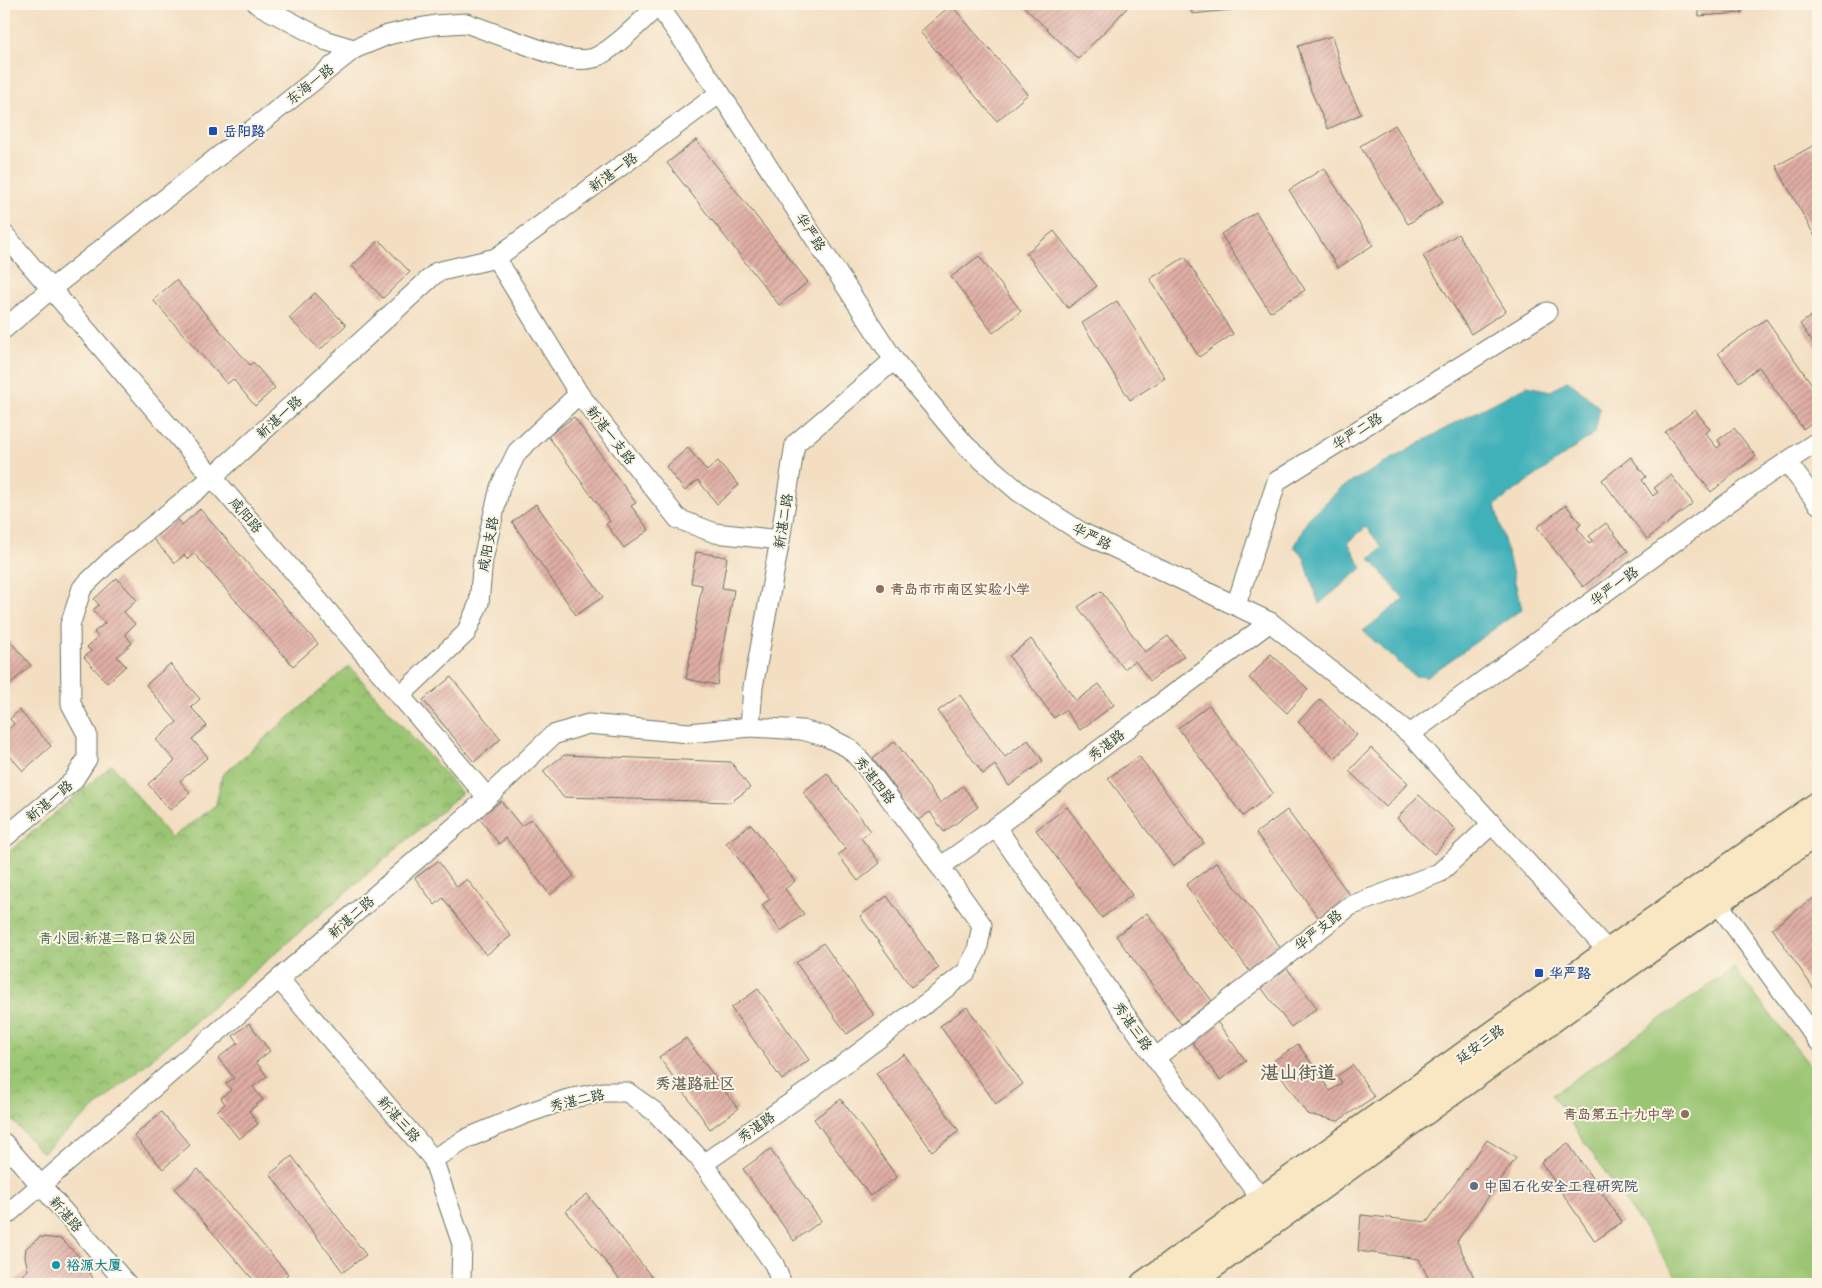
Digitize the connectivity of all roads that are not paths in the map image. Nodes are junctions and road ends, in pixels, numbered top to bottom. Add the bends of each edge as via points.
1 (257, 4) edge
2 (659, 4) edge
3 (354, 49) junction
4 (720, 93) junction
5 (4, 234) edge
6 (496, 258) junction
7 (51, 288) junction
8 (1547, 312) dead end
9 (4, 329) edge
10 (894, 360) junction
11 (579, 394) junction
12 (1818, 441) edge
13 (1787, 462) junction
14 (213, 477) junction
15 (1818, 504) edge
16 (780, 540) junction
17 (1236, 604) junction
18 (1270, 622) junction
19 (400, 696) junction
20 (750, 727) junction
21 (688, 733) joint
22 (1410, 734) junction
23 (487, 797) junction
24 (1818, 805) edge
25 (1492, 824) junction
26 (996, 827) junction
27 (1818, 831) edge
28 (4, 838) edge
29 (940, 867) junction
30 (1717, 902) junction
31 (1616, 960) junction
32 (279, 979) junction
33 (1818, 1041) edge
34 (1155, 1058) junction
35 (4, 1143) edge
36 (433, 1159) junction
37 (703, 1164) junction
38 (41, 1186) junction
39 (1269, 1210) junction
40 (4, 1217) edge
41 (127, 1284) edge
42 (459, 1284) edge
43 (782, 1284) edge
44 (1144, 1284) edge
45 (1186, 1284) edge

1 - 3 street via 327,41
2 - 3 street, 东海一路 via 607,50 579,60 563,58 466,23 435,25 388,35
2 - 4 street, 华严路
3 - 7 street, 东海一路
4 - 6 street, 新湛一路
4 - 10 street, 华严路
5 - 7 street, 咸阳路
6 - 11 street, 新湛一支路
6 - 14 street, 新湛一路 via 437,272
7 - 9 street, 东海一路
7 - 14 street, 咸阳路
8 - 17 street, 华严二路 via 1278,481
10 - 16 street, 新湛二路 via 795,444
10 - 17 street, 华严路 via 966,446 1019,492 1081,532
11 - 16 street, 新湛一支路 via 678,519 715,533
11 - 19 street, 咸阳支路 via 517,452 504,478 483,558 479,603 466,633
12 - 13 street, 华严一路
13 - 15 street
13 - 22 street, 华严一路
14 - 19 street, 咸阳路
14 - 28 street, 新湛一路 via 114,557 82,588 70,625 71,704 87,734 87,759 74,781
16 - 20 street, 新湛二路 via 753,687
17 - 18 street, 华严路
18 - 22 street, 华严路
18 - 26 street, 秀湛路
19 - 23 street, 咸阳路
20 - 21 street, 秀湛四路
20 - 29 street, 秀湛四路 via 802,730 849,748
21 - 23 street, 新湛二路 via 588,724 553,735
22 - 25 street, 华严路
23 - 32 street, 新湛二路
24 - 31 main road, 延安三路
25 - 31 street, 华严路
25 - 34 street, 华严支路 via 1439,873 1350,906
26 - 29 street, 秀湛路
26 - 34 street, 秀湛三路
27 - 30 main road, 延安三路
29 - 37 street, 秀湛路 via 982,925 977,951 966,972 809,1090
30 - 31 main road, 延安三路
30 - 33 street
31 - 39 main road, 延安三路
32 - 36 street, 新湛三路
32 - 38 street, 新湛二路
34 - 39 street, 秀湛三路
35 - 38 street, 新湛路
36 - 37 street, 秀湛二路 via 468,1138 525,1114 603,1092 627,1092 655,1112
36 - 42 street, 新湛三路 via 462,1244
37 - 43 street, 秀湛二路 via 774,1264
38 - 40 street, 新湛二路
38 - 41 street, 新湛路
39 - 44 main road, 延安三路
39 - 45 main road, 延安三路

